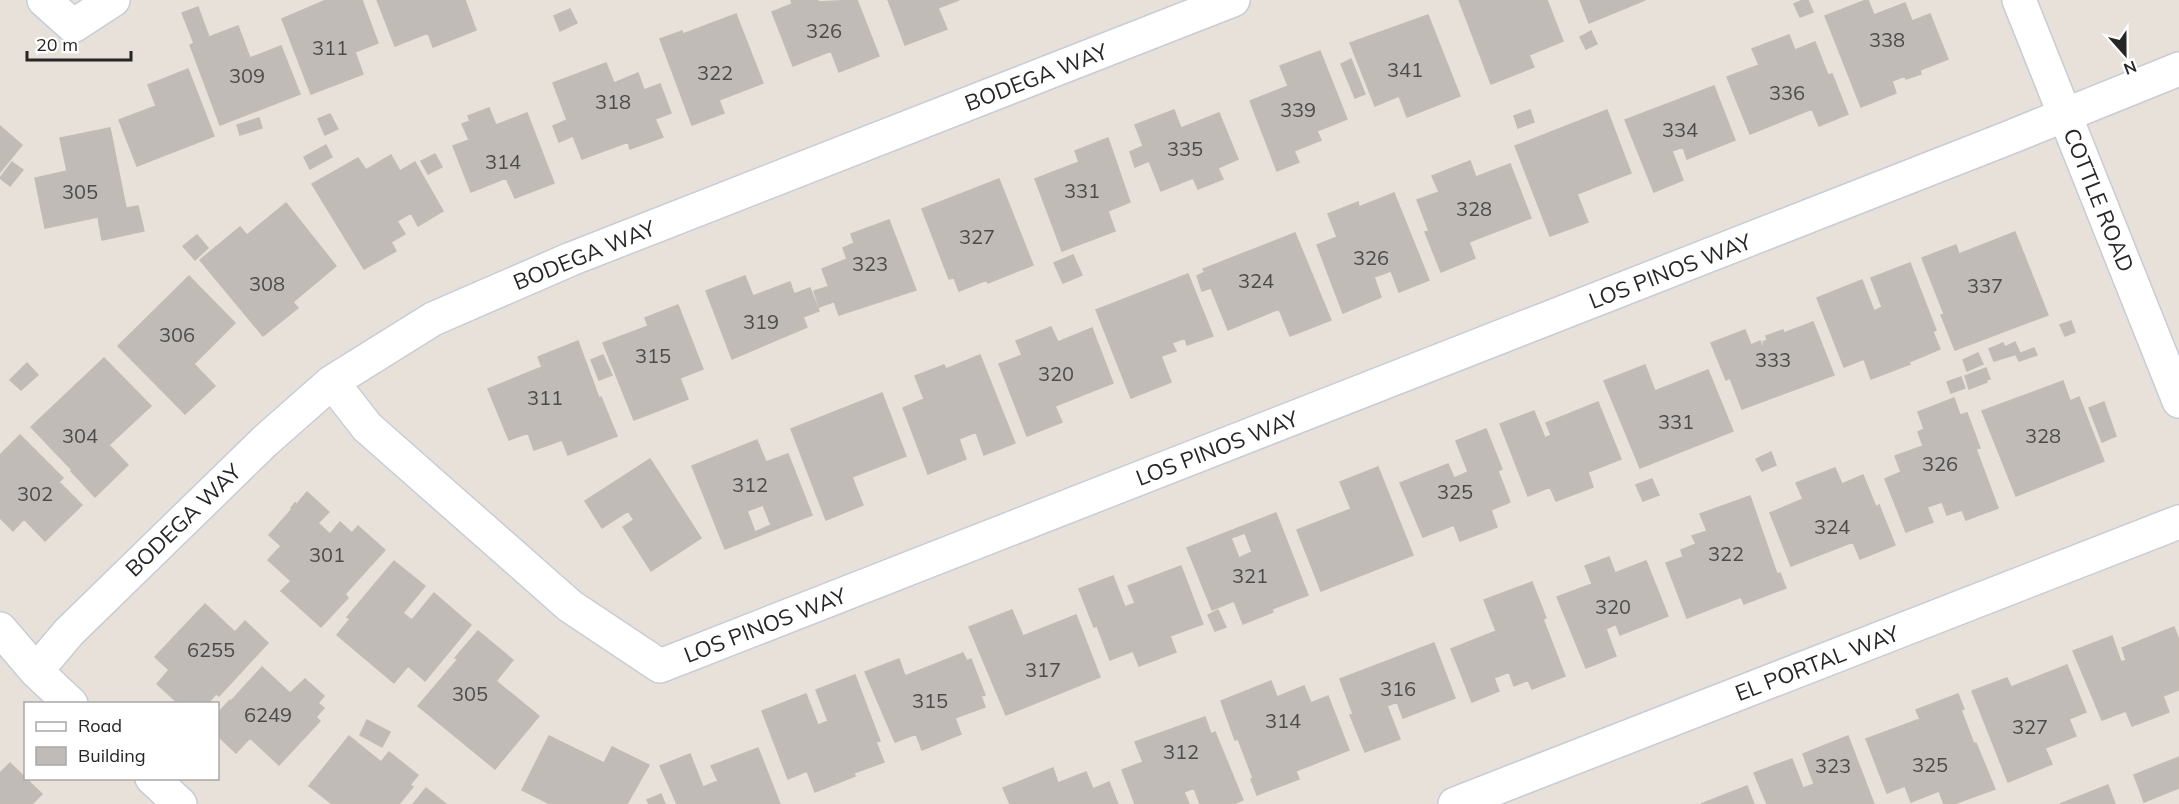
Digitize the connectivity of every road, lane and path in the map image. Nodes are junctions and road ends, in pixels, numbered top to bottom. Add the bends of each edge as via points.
1 (44, 0) edge
2 (113, 0) edge
3 (1233, 0) edge
4 (2019, 0) edge
5 (2179, 69) edge
6 (2065, 116) junction
7 (332, 382) junction
8 (2179, 401) edge
9 (2179, 522) edge
10 (0, 629) edge
11 (36, 671) junction
12 (69, 702) edge
13 (154, 780) edge
14 (180, 804) edge
15 (1455, 804) edge

1 - 2 street via 73,26
3 - 7 street, BODEGA WAY via 571,258 433,319
4 - 6 street, COTTLE ROAD
5 - 6 street, LOS PINOS WAY
6 - 7 street, LOS PINOS WAY via 660,666 570,606 367,427
6 - 8 street, COTTLE ROAD
7 - 11 street, BODEGA WAY via 69,632
9 - 15 street, EL PORTAL WAY
10 - 11 street
11 - 12 street
13 - 14 street

